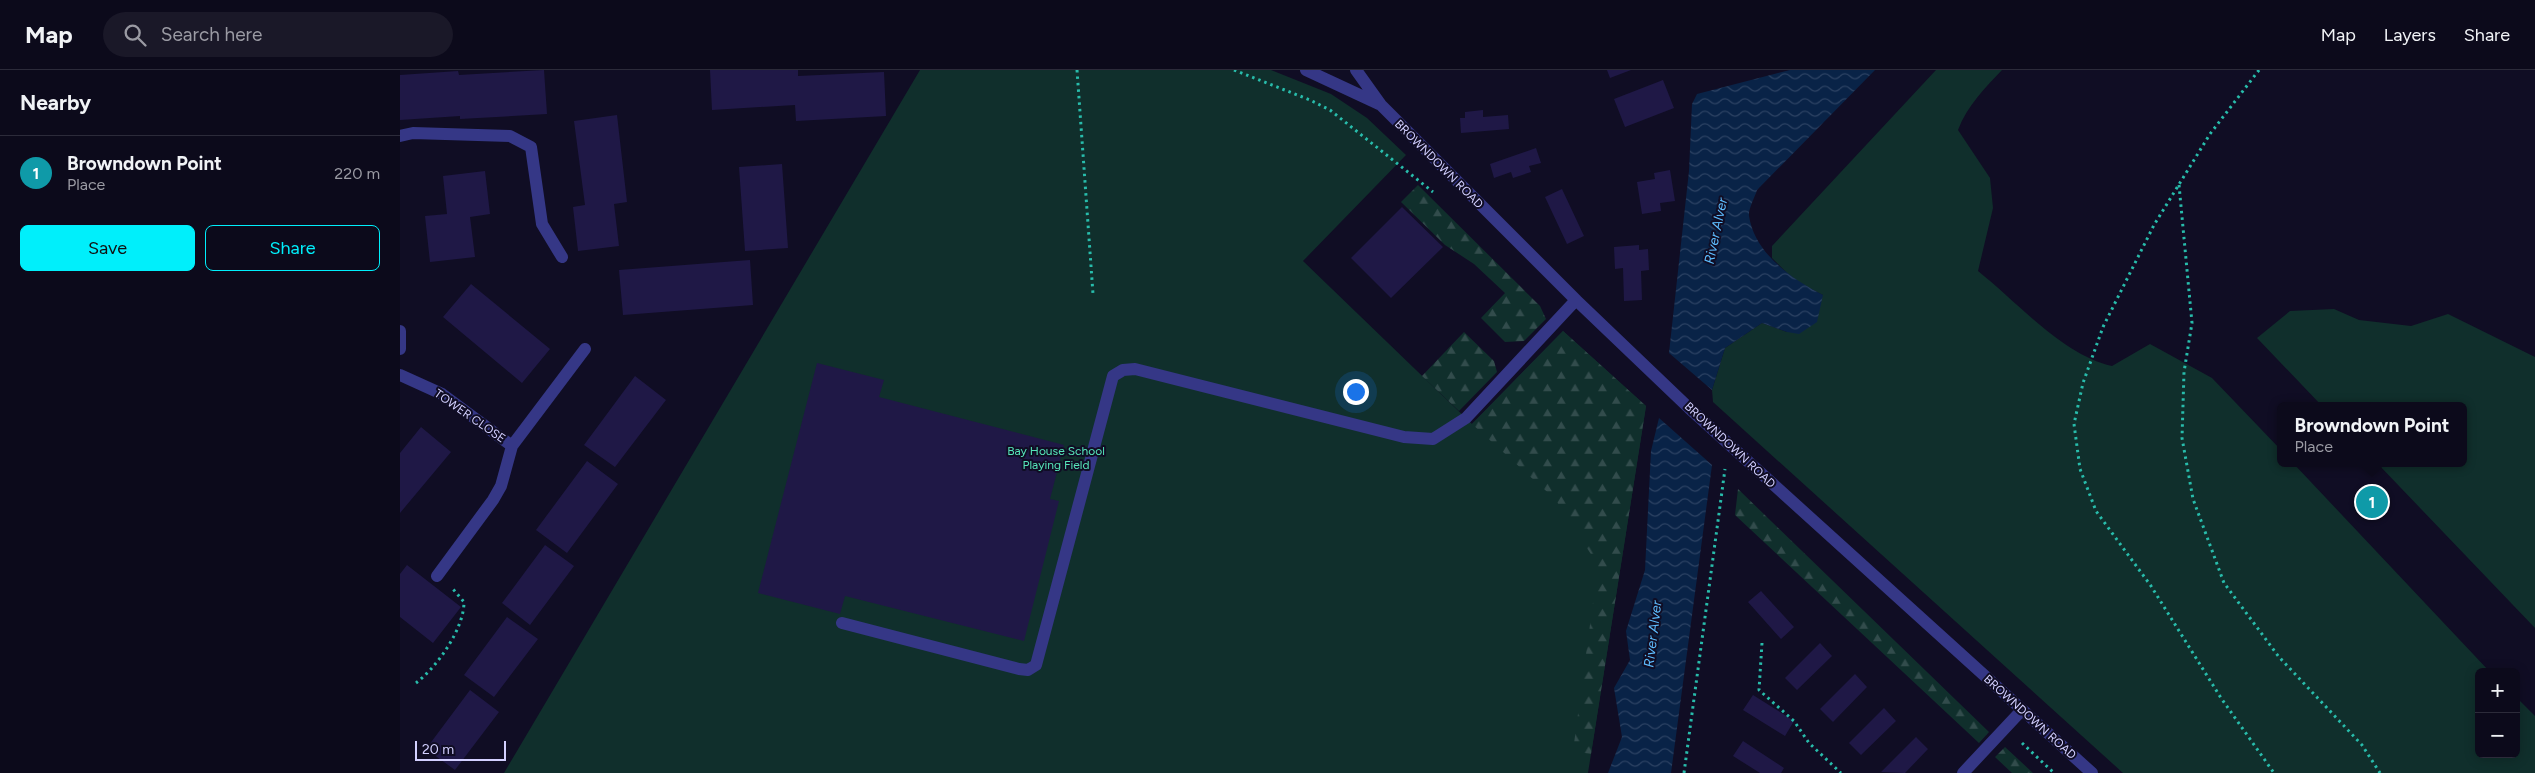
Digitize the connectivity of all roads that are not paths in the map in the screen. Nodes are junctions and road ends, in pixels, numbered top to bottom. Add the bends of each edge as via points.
1 (1306, 70) edge
2 (1356, 70) edge
3 (1381, 105) junction
4 (400, 136) edge
5 (562, 258) dead end
6 (1576, 300) junction
7 (400, 331) edge
8 (400, 349) edge
9 (585, 349) dead end
10 (400, 375) edge
11 (512, 446) junction
12 (437, 576) road end
13 (842, 623) dead end
14 (2022, 710) junction
15 (1963, 773) edge
16 (2092, 773) edge

1 - 3 street, BROWNDOWN ROAD
2 - 3 street, BROWNDOWN ROAD
3 - 6 street, BROWNDOWN ROAD
4 - 5 street via 413,133 510,136 531,147 542,224
6 - 13 street via 1466,418 1434,439 1404,438 1209,386 1135,369 1122,370 1113,376 1036,665 1028,670 1019,669
6 - 14 street, BROWNDOWN ROAD via 1730,446
7 - 8 street
9 - 11 street, TOWER CLOSE
10 - 11 street, TOWER CLOSE via 442,394
11 - 12 street, TOWER CLOSE via 493,500
14 - 15 street
14 - 16 street, BROWNDOWN ROAD

